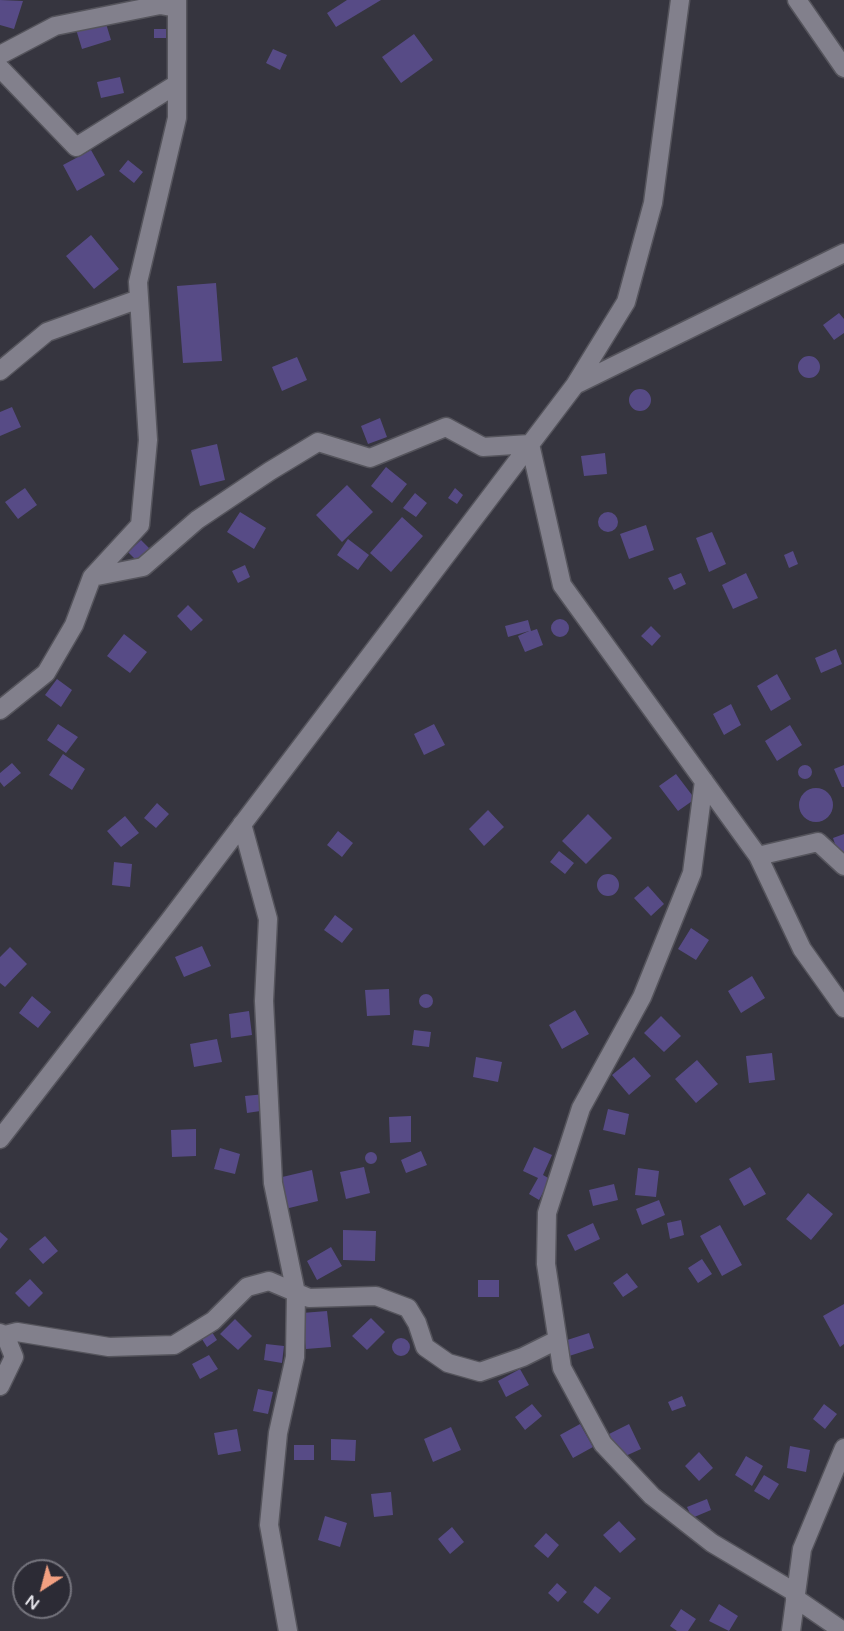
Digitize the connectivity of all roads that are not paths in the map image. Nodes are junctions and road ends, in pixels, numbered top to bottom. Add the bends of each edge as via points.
1 (680, 0) edge
2 (797, 0) edge
3 (177, 4) edge
4 (0, 55) edge
5 (0, 68) edge
6 (844, 68) edge
7 (177, 84) junction
8 (844, 253) edge
9 (139, 299) junction
10 (0, 371) edge
11 (575, 385) junction
12 (530, 444) junction
13 (92, 577) junction
14 (0, 710) edge
15 (704, 781) junction
16 (242, 824) junction
17 (758, 856) junction
18 (844, 866) edge
19 (844, 1008) edge
20 (0, 1139) edge
21 (296, 1293) junction
22 (2, 1334) edge
23 (557, 1340) junction
24 (0, 1386) edge
25 (844, 1448) edge
26 (795, 1596) junction
27 (288, 1631) edge
28 (791, 1631) edge
29 (843, 1631) edge

1 - 11 street via 653,203 626,302
2 - 6 street
3 - 4 street via 55,26
3 - 7 street
5 - 7 street via 76,147
7 - 9 street via 177,118 138,282
8 - 11 street
9 - 10 street via 47,332
9 - 13 street via 148,441 140,525
11 - 12 street
12 - 13 street via 483,447 446,427 370,458 318,442 197,520 143,567
12 - 15 street via 562,585
12 - 16 street
13 - 14 street via 74,625 46,673
15 - 17 street
15 - 23 street via 692,873 642,997 581,1108 547,1213 546,1264
16 - 20 street
16 - 21 street via 268,919 264,1001 273,1183
17 - 18 street via 818,842
17 - 19 street via 802,949
21 - 22 street via 269,1281 247,1287 213,1321 174,1345 109,1347 18,1332
21 - 23 street via 309,1298 376,1296 408,1308 425,1347 448,1363 480,1372
21 - 27 street via 295,1357 278,1433 269,1525
22 - 24 street via 14,1358
23 - 26 street via 562,1368 603,1444 652,1496 712,1542
25 - 26 street via 802,1549
26 - 28 street
26 - 29 street

